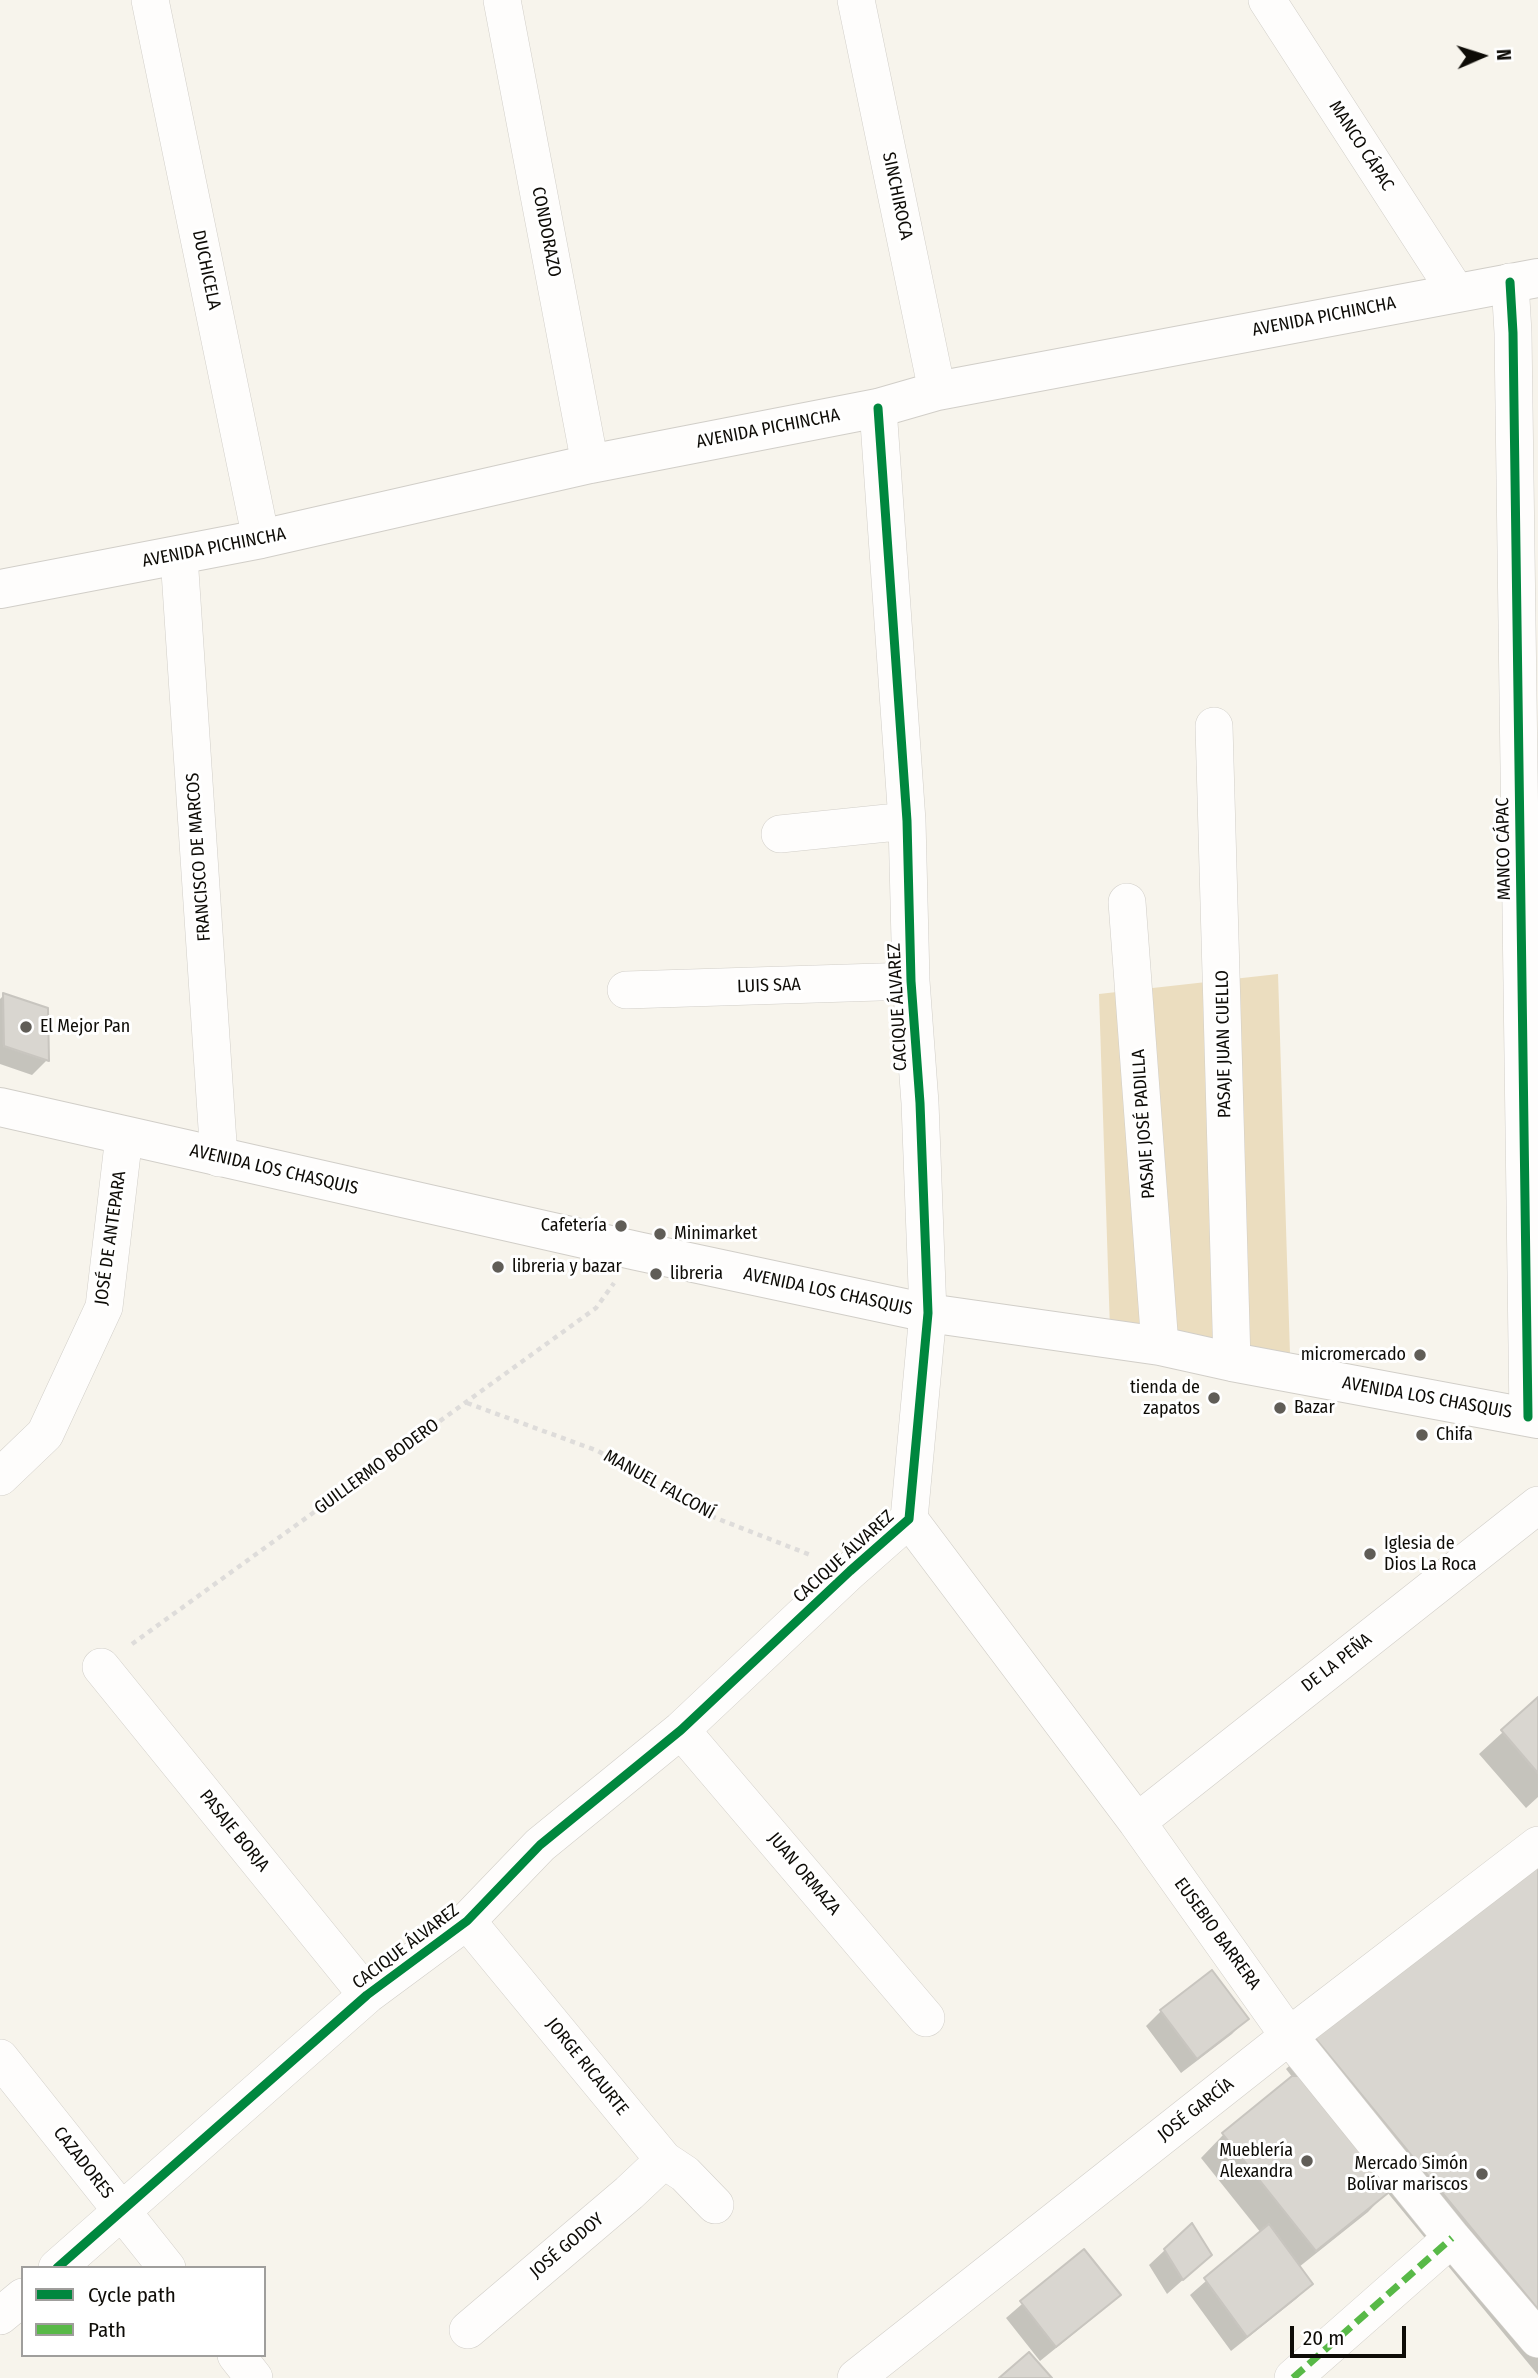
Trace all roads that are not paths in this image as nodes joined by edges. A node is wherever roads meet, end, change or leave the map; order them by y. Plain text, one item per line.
1 (150, 0) edge
2 (502, 0) edge
3 (856, 0) edge
4 (1267, 0) edge
5 (1524, 280) edge
6 (1456, 292) junction
7 (937, 391) junction
8 (878, 408) junction
9 (590, 464) junction
10 (261, 539) junction
11 (179, 556) junction
12 (0, 589) edge
13 (1214, 726) dead end
14 (907, 821) junction
15 (780, 834) dead end
16 (1127, 902) dead end
17 (911, 981) junction
18 (626, 990) dead end
19 (0, 1107) edge
20 (124, 1136) junction
21 (219, 1158) junction
22 (928, 1313) junction
23 (1160, 1346) junction
24 (1232, 1362) junction
25 (1533, 1418) edge
26 (0, 1477) edge
27 (1538, 1505) edge
28 (909, 1519) junction
29 (101, 1667) road end
30 (681, 1730) junction
31 (1137, 1822) junction
32 (1538, 1846) edge
33 (467, 1921) junction
34 (367, 1995) junction
35 (926, 2018) dead end
36 (1289, 2036) junction
37 (0, 2058) edge
38 (664, 2160) junction
39 (715, 2205) dead end
40 (122, 2212) junction
41 (1452, 2238) junction
42 (59, 2266) edge
43 (165, 2266) edge
44 (21, 2299) edge
45 (0, 2316) edge
46 (468, 2330) dead end
47 (1538, 2339) edge
48 (238, 2357) edge
49 (254, 2378) edge
50 (856, 2378) edge
51 (1293, 2378) edge

1 - 10 street, DUCHICELA
2 - 9 street, CONDORAZO
3 - 7 street, SINCHIROCA
4 - 6 street, MANCO CÁPAC
5 - 6 main road, AVENIDA PICHINCHA
5 - 25 street, MANCO CÁPAC
6 - 7 main road, AVENIDA PICHINCHA
7 - 8 main road, AVENIDA PICHINCHA
8 - 9 main road, AVENIDA PICHINCHA
8 - 14 street, CACIQUE ÁLVAREZ
9 - 10 main road, AVENIDA PICHINCHA
10 - 11 main road, AVENIDA PICHINCHA
11 - 12 main road, AVENIDA PICHINCHA
11 - 21 street, FRANCISCO DE MARCOS
13 - 24 street, PASAJE JUAN CUELLO
14 - 15 street
14 - 17 street, CACIQUE ÁLVAREZ
16 - 23 street, PASAJE JOSÉ PADILLA
17 - 18 street, LUIS SAA
17 - 22 street, CACIQUE ÁLVAREZ
19 - 20 main road, AVENIDA LOS CHASQUIS
20 - 21 main road, AVENIDA LOS CHASQUIS
20 - 26 street, JOSÉ DE ANTEPARA
21 - 22 main road, AVENIDA LOS CHASQUIS
22 - 23 main road, AVENIDA LOS CHASQUIS
22 - 28 street, CACIQUE ÁLVAREZ
23 - 24 main road, AVENIDA LOS CHASQUIS
24 - 25 main road, AVENIDA LOS CHASQUIS
27 - 31 street, DE LA PEÑA
28 - 30 street, CACIQUE ÁLVAREZ
28 - 31 street, EUSEBIO BARRERA
29 - 34 street, PASAJE BORJA
30 - 33 street, CACIQUE ÁLVAREZ
30 - 35 street, JUAN ORMAZA
31 - 36 street, EUSEBIO BARRERA
32 - 36 street, JOSÉ GARCÍA
33 - 34 street, CACIQUE ÁLVAREZ
33 - 38 street, JORGE RICAURTE
34 - 40 street, CACIQUE ÁLVAREZ
36 - 41 street, EUSEBIO BARRERA
36 - 50 street, JOSÉ GARCÍA
37 - 40 street, CAZADORES
38 - 39 street, JORGE RICAURTE
38 - 46 street, JOSÉ GODOY
40 - 42 street, CACIQUE ÁLVAREZ
40 - 43 street, CAZADORES
41 - 47 street, EUSEBIO BARRERA
41 - 51 street
44 - 45 street
48 - 49 street

